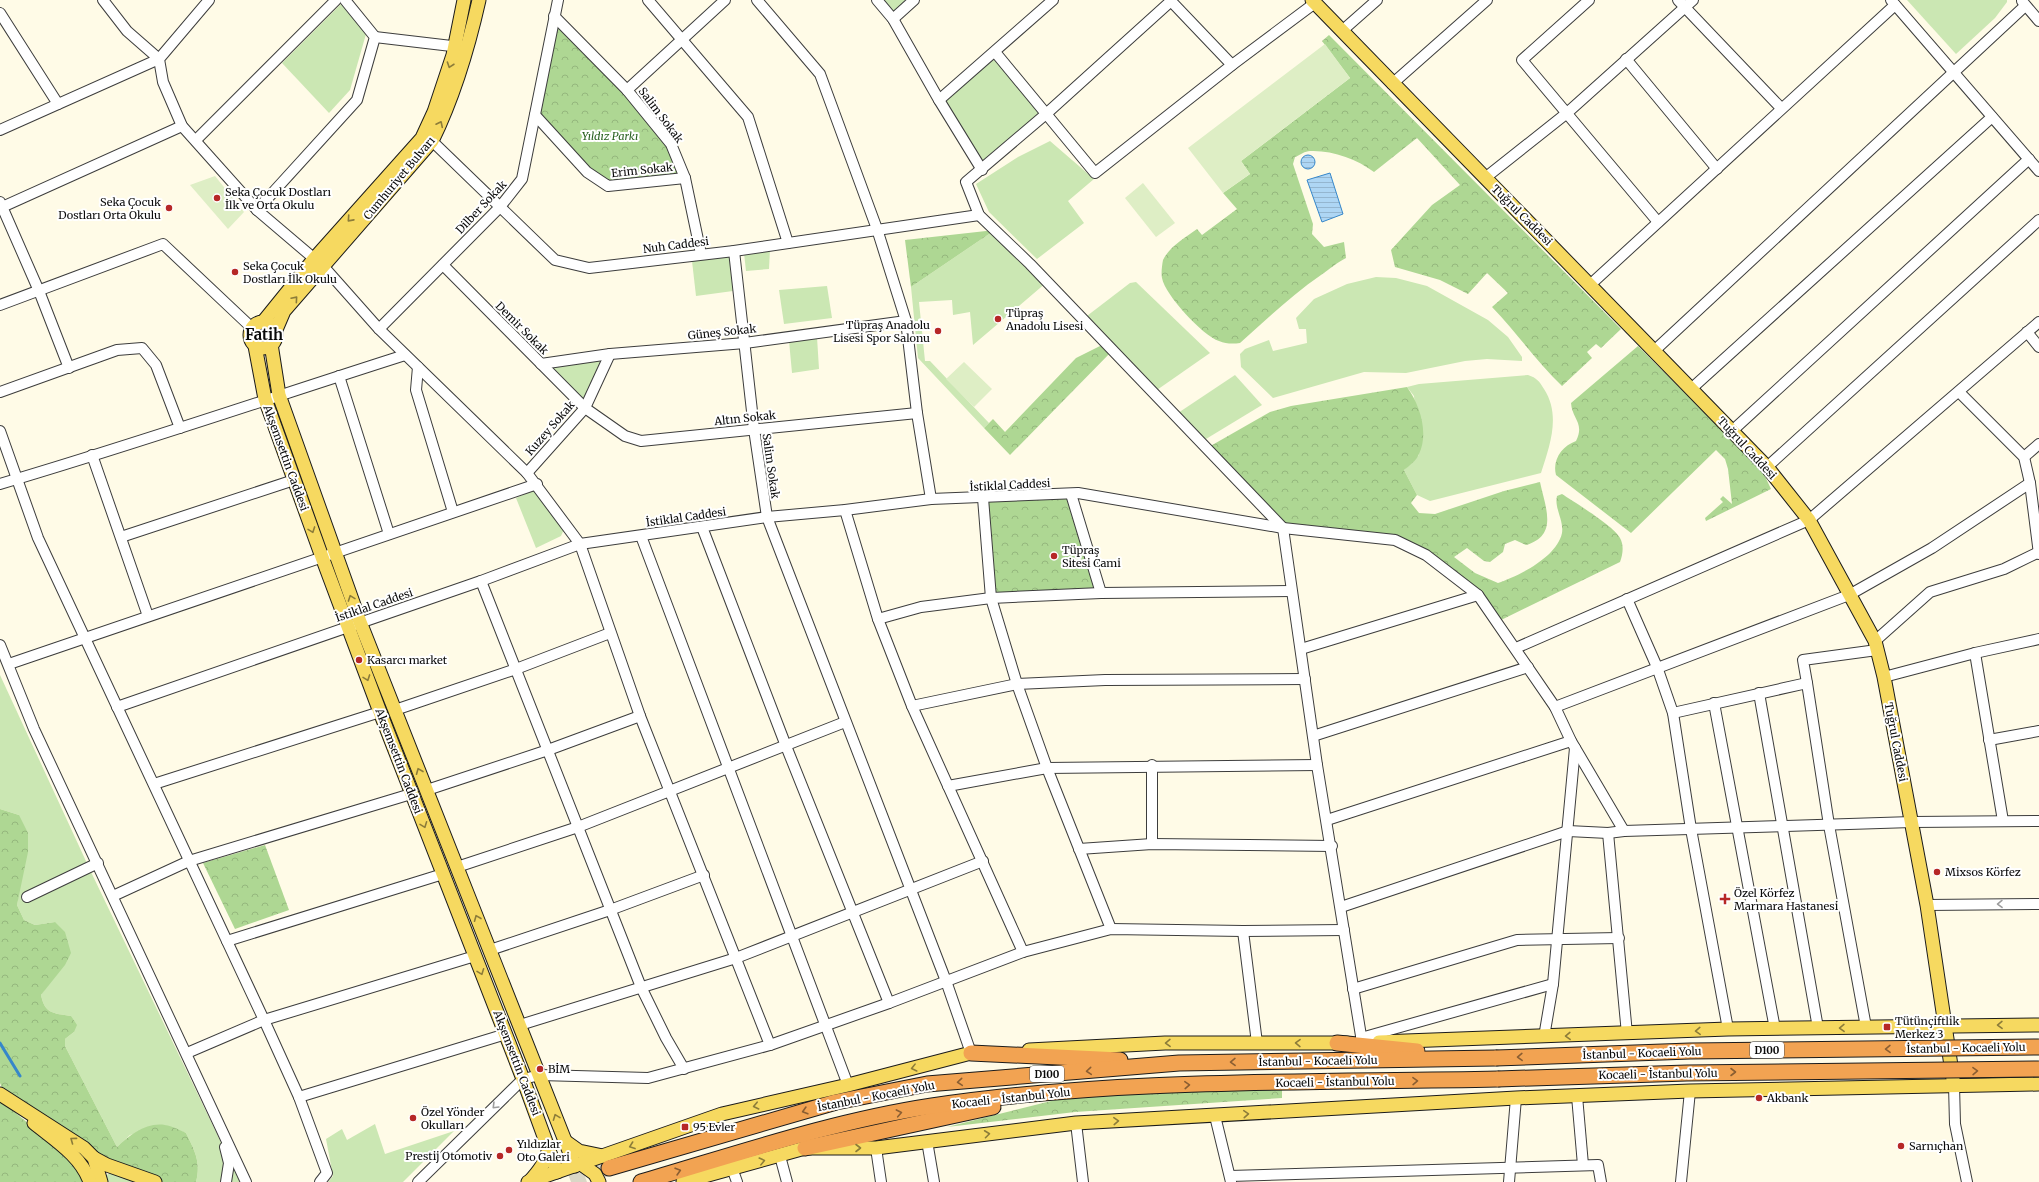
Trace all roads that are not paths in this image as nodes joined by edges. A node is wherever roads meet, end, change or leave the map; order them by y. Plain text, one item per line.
1 (103, 0) edge
2 (336, 0) edge
3 (345, 0) edge
4 (464, 0) edge
5 (479, 0) edge
6 (558, 0) edge
7 (648, 0) edge
8 (725, 0) edge
9 (877, 0) edge
10 (914, 0) edge
11 (1053, 0) edge
12 (1170, 0) edge
13 (1377, 0) edge
14 (1487, 0) edge
15 (1693, 0) edge
16 (761, 1) edge
17 (205, 2) edge
18 (1314, 2) edge
19 (1584, 2) edge
20 (1893, 3) edge
21 (2023, 3) edge
22 (1681, 4) edge
23 (0, 13) edge
24 (554, 16) junction
25 (893, 18) junction
26 (2039, 21) edge
27 (1343, 30) junction
28 (375, 37) junction
29 (682, 38) junction
30 (462, 48) junction
31 (995, 52) junction
32 (159, 59) junction
33 (1626, 59) junction
34 (1232, 65) junction
35 (1954, 73) junction
36 (1392, 84) junction
37 (627, 90) junction
38 (939, 100) junction
39 (58, 104) junction
40 (1781, 108) junction
41 (1567, 113) junction
42 (1046, 114) junction
43 (535, 115) junction
44 (1992, 117) junction
45 (182, 126) junction
46 (0, 130) edge
47 (196, 140) junction
48 (427, 140) junction
49 (2029, 159) junction
50 (1717, 168) junction
51 (982, 170) junction
52 (2039, 171) edge
53 (686, 178) junction
54 (1485, 178) junction
55 (1, 206) edge
56 (500, 207) junction
57 (257, 210) junction
58 (979, 215) junction
59 (2039, 220) edge
60 (1658, 222) junction
61 (876, 229) junction
62 (788, 243) junction
63 (734, 250) junction
64 (701, 254) junction
65 (319, 263) junction
66 (443, 265) junction
67 (1590, 284) junction
68 (39, 291) junction
69 (0, 306) edge
70 (906, 321) junction
71 (2039, 322) edge
72 (258, 325) junction
73 (379, 329) junction
74 (2027, 332) junction
75 (273, 338) junction
76 (745, 343) junction
77 (256, 346) junction
78 (2039, 346) edge
79 (1654, 351) junction
80 (405, 354) junction
81 (610, 354) junction
82 (541, 364) junction
83 (418, 367) junction
84 (69, 368) junction
85 (339, 376) junction
86 (1691, 389) junction
87 (0, 392) edge
88 (1959, 392) junction
89 (278, 396) junction
90 (265, 399) junction
91 (585, 408) junction
92 (917, 413) junction
93 (180, 428) junction
94 (754, 429) junction
95 (0, 431) edge
96 (1732, 431) junction
97 (2039, 444) edge
98 (92, 456) junction
99 (2024, 457) junction
100 (1767, 467) junction
101 (527, 473) junction
102 (16, 479) junction
103 (294, 480) junction
104 (2030, 483) junction
105 (0, 484) edge
106 (537, 484) junction
107 (1071, 494) junction
108 (983, 498) junction
109 (932, 500) junction
110 (845, 510) junction
111 (453, 512) junction
112 (767, 517) junction
113 (1808, 520) junction
114 (702, 527) junction
115 (1283, 528) junction
116 (389, 534) junction
117 (641, 536) junction
118 (121, 537) junction
119 (580, 544) junction
120 (335, 552) junction
121 (2039, 553) edge
122 (322, 557) junction
123 (481, 581) junction
124 (1291, 591) junction
125 (1101, 593) junction
126 (1478, 595) junction
127 (1849, 595) junction
128 (991, 598) junction
129 (1627, 599) junction
130 (148, 616) junction
131 (878, 619) junction
132 (360, 622) junction
133 (348, 627) junction
134 (610, 633) junction
135 (84, 639) junction
136 (2039, 639) edge
137 (0, 645) edge
138 (1876, 645) junction
139 (1516, 648) junction
140 (1300, 649) junction
141 (1975, 653) junction
142 (9, 664) junction
143 (1528, 667) junction
144 (1657, 667) junction
145 (516, 669) junction
146 (1884, 677) junction
147 (1305, 679) junction
148 (1807, 683) junction
149 (1017, 684) junction
150 (1759, 694) junction
151 (1714, 703) junction
152 (912, 706) junction
153 (117, 707) junction
154 (1554, 707) junction
155 (395, 710) junction
156 (380, 712) junction
157 (1673, 713) junction
158 (640, 716) junction
159 (845, 722) junction
160 (2039, 732) edge
161 (1314, 736) junction
162 (1990, 740) junction
163 (1573, 744) junction
164 (786, 746) junction
165 (548, 750) junction
166 (1152, 765) junction
167 (1317, 765) junction
168 (728, 768) junction
169 (1047, 768) junction
170 (154, 784) junction
171 (948, 786) junction
172 (427, 790) junction
173 (670, 791) junction
174 (411, 794) junction
175 (1327, 820) junction
176 (2003, 821) junction
177 (2039, 821) edge
178 (1912, 822) junction
179 (1829, 825) junction
180 (1783, 826) junction
181 (578, 827) junction
182 (1738, 828) junction
183 (1691, 829) junction
184 (1568, 831) junction
185 (1624, 831) junction
186 (1608, 833) junction
187 (1152, 844) junction
188 (1332, 846) junction
189 (1079, 849) junction
190 (983, 860) junction
191 (189, 861) junction
192 (98, 863) junction
193 (457, 867) junction
194 (443, 874) junction
195 (704, 875) junction
196 (909, 889) junction
197 (113, 896) junction
198 (27, 897) dead end
199 (2039, 904) edge
200 (1927, 905) junction
201 (1341, 907) junction
202 (610, 910) junction
203 (853, 913) junction
204 (1111, 929) junction
205 (1344, 930) junction
206 (1243, 931) junction
207 (792, 936) junction
208 (1558, 938) junction
209 (1619, 938) junction
210 (227, 942) junction
211 (490, 950) junction
212 (1023, 952) junction
213 (475, 956) junction
214 (736, 958) junction
215 (946, 981) junction
216 (1554, 984) junction
217 (641, 987) junction
218 (1354, 989) junction
219 (889, 1003) junction
220 (264, 1020) junction
221 (520, 1025) junction
222 (825, 1025) junction
223 (2039, 1025) edge
224 (1930, 1026) junction
225 (1946, 1026) junction
226 (1866, 1027) junction
227 (1818, 1028) junction
228 (1728, 1029) junction
229 (1775, 1029) junction
230 (506, 1034) junction
231 (1627, 1034) junction
232 (1544, 1037) junction
233 (1361, 1040) junction
234 (1257, 1042) junction
235 (1337, 1043) junction
236 (770, 1045) junction
237 (2039, 1046) edge
238 (187, 1053) junction
239 (971, 1053) junction
240 (1496, 1058) junction
241 (1179, 1063) junction
242 (684, 1069) junction
243 (2039, 1069) edge
244 (540, 1075) junction
245 (523, 1078) junction
246 (2039, 1084) edge
247 (848, 1085) junction
248 (1937, 1085) junction
249 (1954, 1085) junction
250 (1690, 1091) junction
251 (1065, 1092) junction
252 (0, 1095) edge
253 (1577, 1096) junction
254 (299, 1097) junction
255 (1516, 1098) junction
256 (1215, 1116) junction
257 (1076, 1123) junction
258 (219, 1124) junction
259 (565, 1141) junction
260 (927, 1141) junction
261 (549, 1148) junction
262 (805, 1148) junction
263 (876, 1148) junction
264 (780, 1156) junction
265 (94, 1158) junction
266 (607, 1162) junction
267 (578, 1165) junction
268 (1583, 1165) junction
269 (1510, 1166) junction
270 (732, 1168) junction
271 (122, 1170) junction
272 (553, 1176) edge
273 (1231, 1179) edge
274 (97, 1181) edge
275 (155, 1182) edge
276 (226, 1182) edge
277 (246, 1182) edge
278 (320, 1182) edge
279 (418, 1182) edge
280 (529, 1182) edge
281 (599, 1182) edge
282 (641, 1182) edge
283 (683, 1182) edge
284 (737, 1182) edge
285 (787, 1182) edge
286 (882, 1182) edge
287 (934, 1182) edge
288 (1083, 1182) edge
289 (1509, 1182) edge
290 (1601, 1182) edge
291 (1681, 1182) edge
292 (1967, 1182) edge

1 - 32 street
2 - 47 street
3 - 28 street
4 - 30 main road, Cumhuriyet Bulvarı
5 - 30 main road, Cumhuriyet Bulvarı
6 - 24 street, Dilber Sokak
7 - 29 street
8 - 29 street
9 - 25 street
10 - 25 street
11 - 31 street
12 - 34 street
12 - 42 street
13 - 27 street
14 - 36 street
15 - 22 street
16 - 61 street
17 - 32 street
18 - 27 main road, Tuğrul Caddesi
18 - 34 street
19 - 41 street
20 - 35 street
20 - 40 street
21 - 26 street
21 - 35 street
22 - 33 street
22 - 40 street
23 - 39 street
24 - 37 street, Salim Sokak
24 - 43 street, Dilber Sokak
25 - 38 street
27 - 36 main road, Tuğrul Caddesi
28 - 30 street
28 - 57 street
29 - 37 street
29 - 62 street
30 - 48 main road, Cumhuriyet Bulvarı
31 - 38 street
31 - 42 street
32 - 39 street
32 - 45 street
33 - 41 street
33 - 50 street
34 - 42 street
35 - 44 street
35 - 79 street
36 - 54 main road, Tuğrul Caddesi
37 - 53 street, Salim Sokak
38 - 51 street
39 - 46 street
40 - 50 street
41 - 54 street
41 - 60 street
42 - 51 street
43 - 53 street, Erim Sokak
43 - 56 street, Dilber Sokak
44 - 49 street
44 - 86 street
45 - 47 street
45 - 55 street
47 - 57 street
48 - 56 street, Nuh Caddesi
48 - 65 main road, Cumhuriyet Bulvarı
49 - 52 street
49 - 96 street
50 - 60 street
51 - 58 street
53 - 64 street, Salim Sokak
54 - 67 main road, Tuğrul Caddesi
55 - 68 street
56 - 64 street, Nuh Caddesi
56 - 66 street, Dilber Sokak
57 - 65 street
58 - 61 street, Nuh Caddesi
58 - 115 street
59 - 100 street
60 - 67 street
61 - 62 street, Nuh Caddesi
61 - 70 street
62 - 63 street, Nuh Caddesi
63 - 64 street, Nuh Caddesi
63 - 76 street, Salim Sokak
65 - 72 main road, Cumhuriyet Bulvarı
65 - 73 street
75 -> 65 main road, Cumhuriyet Bulvarı
66 - 73 street, Dilber Sokak
66 - 82 street, Demir Sokak
67 - 79 main road, Tuğrul Caddesi
68 - 69 street
68 - 72 street
68 - 84 street
70 - 76 street, Güneş Sokak
70 - 92 street
71 - 74 street
72 - 75 main road
72 - 77 main road
73 - 80 street
74 - 78 street
74 - 88 street
75 - 77 main road
75 - 89 main road, Akşemsettin Caddesi
76 - 81 street, Güneş Sokak
76 - 94 street, Salim Sokak
77 - 90 main road, Akşemsettin Caddesi
79 - 86 main road, Tuğrul Caddesi
80 - 83 street
80 - 85 street
81 - 82 street, Güneş Sokak
81 - 91 street, Kuzey Sokak
82 - 91 street, Demir Sokak
83 - 101 street
83 - 111 street
84 - 87 street
84 - 93 street
85 - 89 street
85 - 116 street
86 - 96 main road, Tuğrul Caddesi
88 - 99 street
88 - 113 street
89 - 90 street
89 - 120 main road, Akşemsettin Caddesi
90 - 93 street
90 - 103 main road, Akşemsettin Caddesi
91 - 94 street, Altın Sokak
91 - 101 street, Kuzey Sokak
92 - 94 street, Altın Sokak
92 - 109 street
93 - 98 street
94 - 112 street, Salim Sokak
95 - 102 street
96 - 100 main road, Tuğrul Caddesi
97 - 99 street
98 - 102 street
98 - 118 street
99 - 104 street
100 - 113 main road, Tuğrul Caddesi
101 - 106 street
102 - 105 street
102 - 135 street
103 - 118 street
103 -> 122 main road, Akşemsettin Caddesi
104 - 121 street
104 - 127 street
106 - 111 street
106 - 119 street
107 - 108 street, İstiklal Caddesi
107 - 115 street, İstiklal Caddesi
107 - 125 street
108 - 109 street, İstiklal Caddesi
108 - 128 street
109 - 110 street, İstiklal Caddesi
110 - 112 street, İstiklal Caddesi
110 - 131 street
111 - 116 street
112 - 114 street, İstiklal Caddesi
112 - 159 street, Salim Sokak
113 - 127 main road, Tuğrul Caddesi
113 - 129 street
114 - 117 street, İstiklal Caddesi
114 - 164 street
115 - 124 street
115 - 126 street, İstiklal Caddesi
116 - 120 street
117 - 119 street, İstiklal Caddesi
117 - 168 street
118 - 130 street
119 - 123 street, İstiklal Caddesi
119 - 134 street
120 - 122 street
132 -> 120 main road, Akşemsettin Caddesi
121 - 138 street
122 - 130 street
122 - 133 main road, Akşemsettin Caddesi
123 - 132 street, İstiklal Caddesi
123 - 145 street
124 - 125 street
124 - 140 street
125 - 128 street
126 - 139 street, İstiklal Caddesi
126 - 140 street
127 - 138 main road, Tuğrul Caddesi
127 - 144 street
128 - 131 street
128 - 149 street
129 - 139 street
129 - 144 street
130 - 135 street
131 - 152 street
132 - 133 street, İstiklal Caddesi
132 - 155 main road, Akşemsettin Caddesi
133 - 153 street, İstiklal Caddesi
133 -> 156 main road, Akşemsettin Caddesi
134 - 145 street
134 - 158 street
135 - 142 street
135 - 153 street
136 - 141 street
137 - 142 street
138 - 146 main road, Tuğrul Caddesi
138 - 148 street
139 - 143 street, İstiklal Caddesi
140 - 147 street
141 - 146 street
141 - 162 street
142 - 192 street
143 - 154 street, İstiklal Caddesi
143 - 161 street
144 - 154 street
144 - 157 street
145 - 155 street
145 - 165 street
146 - 178 main road, Tuğrul Caddesi
147 - 149 street
147 - 161 street
148 - 150 street
148 - 179 street
149 - 152 street
149 - 169 street
150 - 151 street
150 - 180 street
151 - 157 street
151 - 182 street
152 - 171 street
153 - 170 street
154 - 163 street, İstiklal Caddesi
172 -> 155 main road, Akşemsettin Caddesi
156 - 170 street
156 - 174 main road, Akşemsettin Caddesi
157 - 183 street
158 - 165 street
158 - 173 street
159 - 164 street
159 - 196 street, Salim Sokak
160 - 162 street
161 - 167 street
162 - 176 street
163 - 175 street
163 - 184 street
163 - 185 street, İstiklal Caddesi
164 - 168 street
164 - 203 street
165 - 172 street
165 - 181 street
166 - 167 street
166 - 169 street
166 - 187 street
167 - 175 street
168 - 173 street
168 - 207 street
169 - 171 street
169 - 189 street
170 - 191 street
171 - 190 street
172 - 193 main road, Akşemsettin Caddesi
173 - 181 street
173 - 195 street
174 - 191 street
174 -> 194 main road, Akşemsettin Caddesi
175 - 188 street
176 - 177 street
176 - 178 street
178 - 179 street
178 - 200 main road, Tuğrul Caddesi
179 - 180 street
179 - 226 street
180 - 182 street
180 - 227 street
181 - 193 street
181 - 202 street
182 - 183 street
182 - 229 street
183 - 185 street
183 - 228 street
184 - 186 street
184 - 201 street
184 - 208 street
185 - 186 street
186 - 209 street
187 - 188 street
187 - 189 street
188 - 201 street
189 - 204 street
190 - 196 street
190 - 212 street
191 - 197 street
191 - 210 street
192 - 197 street
192 - 198 street
211 -> 193 main road, Akşemsettin Caddesi
194 - 210 street
194 - 213 main road, Akşemsettin Caddesi
195 - 202 street
195 - 214 street
196 - 203 street
196 - 215 street, Salim Sokak
197 - 238 street
199 -> 200 street
200 - 225 main road, Tuğrul Caddesi
201 - 205 street
202 - 211 street
202 - 217 street
203 - 207 street
203 - 219 street
204 - 206 street
204 - 212 street
205 - 206 street
205 - 218 street
206 - 234 street
207 - 214 street
207 - 222 street
208 - 209 street
208 - 216 street
208 - 218 street
209 - 231 street
210 - 220 street
211 - 221 main road, Akşemsettin Caddesi
212 - 215 street
213 - 220 street
213 -> 230 main road, Akşemsettin Caddesi
214 - 217 street
214 - 236 street
215 - 219 street
215 - 239 street, Salim Sokak
216 - 232 street
216 - 233 street
217 - 221 street
217 - 242 street
218 - 233 street
219 - 222 street
220 - 238 street
220 - 254 street
221 - 244 main road, Akşemsettin Caddesi
222 - 236 street
222 - 247 street
223 -> 225 main road
224 - 225 main road
224 - 226 main road
224 - 248 main road
225 - 249 main road, Tuğrul Caddesi
226 -> 227 main road
227 - 229 main road
228 - 229 main road
228 -> 231 main road
230 - 245 main road, Akşemsettin Caddesi
230 - 254 street
231 -> 232 main road
232 - 233 main road
233 - 235 main road
235 -> 234 main road
234 -> 239 main road
235 - 240 highway
236 - 242 street
237 -> 240 highway, İstanbul - Kocaeli Yolu / D100, bridge
238 - 258 street
239 - 241 highway
239 -> 247 main road
240 -> 241 highway, İstanbul - Kocaeli Yolu / D100
241 -> 266 highway, İstanbul - Kocaeli Yolu / D100
242 - 244 street
251 -> 243 highway, Kocaeli - İstanbul Yolu / D100, bridge
244 - 245 street
259 -> 244 main road, Akşemsettin Caddesi
245 - 261 main road, Akşemsettin Caddesi
245 -> 279 street
246 - 249 main road
247 -> 266 main road
248 - 249 main road
248 - 250 main road
249 - 292 street
250 - 253 main road
250 - 291 street
251 - 262 highway
282 -> 251 highway, Kocaeli - İstanbul Yolu / D100
265 -> 252 main road
252 - 274 main road
253 - 255 main road
253 - 268 street
254 - 278 street
256 -> 255 main road
255 - 269 street
257 -> 256 main road
256 - 273 street
260 -> 257 main road
257 - 288 street
258 - 276 street
258 - 277 street
259 - 266 main road
259 - 267 main road, Akşemsettin Caddesi
260 - 263 main road
260 - 287 street
261 - 272 main road, Akşemsettin Caddesi
261 - 280 main road
262 -> 263 main road
262 - 264 main road
263 - 286 street
270 -> 264 main road
264 - 285 street
265 - 271 main road
265 - 274 main road
266 - 267 main road
267 - 272 main road
267 - 281 main road
268 - 269 street
268 - 290 street
269 - 273 street
269 - 289 street
270 - 283 main road
270 - 284 street
271 - 274 main road
271 - 275 main road
272 - 280 main road

